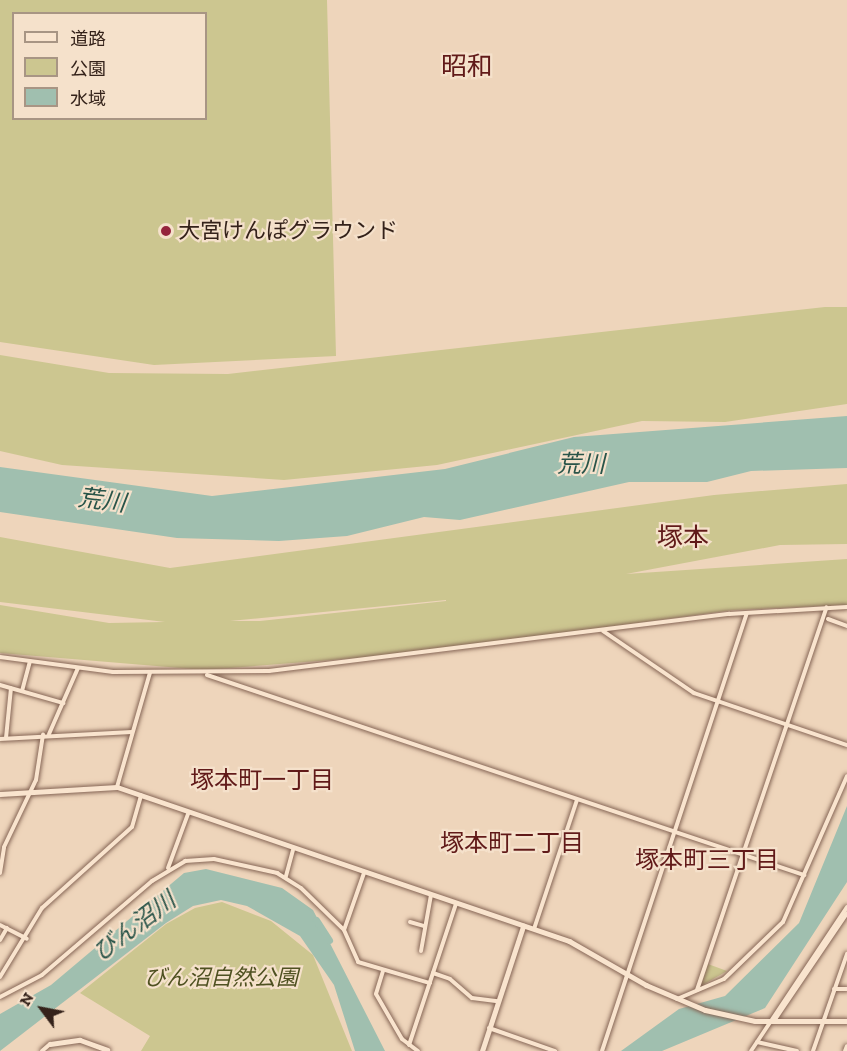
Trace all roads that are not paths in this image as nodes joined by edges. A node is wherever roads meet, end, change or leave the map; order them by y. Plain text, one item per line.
1 (827, 607) junction
2 (847, 607) edge
3 (747, 613) junction
4 (828, 619) junction
5 (847, 626) edge
6 (603, 630) junction
7 (0, 657) edge
8 (30, 662) junction
9 (78, 668) junction
10 (150, 673) junction
11 (204, 674) junction
12 (0, 685) edge
13 (11, 688) junction
14 (22, 691) junction
15 (717, 702) junction
16 (63, 703) junction
17 (785, 725) junction
18 (132, 732) junction
19 (49, 734) junction
20 (43, 735) junction
21 (6, 738) junction
22 (0, 739) edge
23 (847, 746) edge
24 (847, 776) edge
25 (117, 787) junction
26 (30, 792) junction
27 (0, 794) edge
28 (141, 795) junction
29 (577, 800) junction
30 (188, 814) junction
31 (675, 832) junction
32 (293, 850) junction
33 (743, 854) junction
34 (1, 857) edge
35 (168, 868) junction
36 (0, 870) edge
37 (364, 873) junction
38 (804, 875) junction
39 (289, 879) junction
40 (431, 895) junction
41 (456, 904) junction
42 (847, 907) edge
43 (847, 913) edge
44 (410, 922) dead end
45 (0, 925) edge
46 (424, 926) junction
47 (523, 926) junction
48 (7, 928) junction
49 (344, 930) junction
50 (534, 930) junction
51 (27, 939) junction
52 (0, 940) edge
53 (421, 951) dead end
54 (847, 954) edge
55 (2, 971) edge
56 (383, 971) junction
57 (433, 973) junction
58 (627, 974) junction
59 (0, 977) edge
60 (430, 983) junction
61 (834, 989) junction
62 (847, 989) edge
63 (697, 990) junction
64 (0, 997) edge
65 (498, 1001) junction
66 (679, 1001) junction
67 (824, 1020) junction
68 (772, 1021) junction
69 (847, 1021) edge
70 (489, 1028) junction
71 (757, 1042) junction
72 (50, 1044) joint
73 (409, 1045) junction
74 (847, 1046) edge
75 (42, 1051) edge
76 (108, 1051) edge
77 (418, 1051) edge
78 (482, 1051) edge
79 (555, 1051) edge
80 (602, 1051) edge
81 (751, 1051) edge
82 (797, 1051) edge
83 (813, 1051) edge
84 (845, 1051) edge

1 - 2 street
1 - 3 street
1 - 4 street
3 - 6 street
3 - 15 street
4 - 5 street
4 - 17 street
6 - 11 street
6 - 15 street
7 - 8 street
8 - 9 street
8 - 14 street
9 - 10 street
9 - 16 street
10 - 11 street
10 - 18 street
11 - 29 street
12 - 13 street
13 - 14 street
13 - 21 street
14 - 16 street
15 - 17 street
15 - 31 street
16 - 19 street
17 - 23 street
17 - 33 street
18 - 19 street
18 - 25 street
19 - 20 street
20 - 21 street
20 - 26 street
21 - 22 street
24 - 38 street
25 - 26 street
25 - 28 street
26 - 27 street
26 - 34 street
28 - 30 street
28 - 51 street
29 - 31 street
29 - 50 street
30 - 32 street
30 - 35 street
31 - 33 street
31 - 58 street
32 - 37 street
32 - 39 street
33 - 38 street
33 - 63 street
34 - 36 street
35 - 39 street
35 - 64 street
37 - 40 street
37 - 49 street
38 - 63 street
39 - 49 street
40 - 41 street
40 - 46 street
41 - 47 street
41 - 57 street
42 - 68 street
43 - 68 street
44 - 46 street
45 - 48 street
46 - 53 street
47 - 50 street
47 - 65 street
48 - 51 street
48 - 52 street
49 - 56 street
50 - 58 street
51 - 55 street
54 - 61 street
55 - 59 street
56 - 60 street
56 - 73 street
57 - 60 street
57 - 65 street
58 - 66 street
58 - 80 street
60 - 73 street
61 - 62 street
61 - 67 street
63 - 66 street
65 - 70 street
66 - 68 street
67 - 68 street
67 - 69 street
67 - 83 street
68 - 71 street
70 - 78 street
70 - 79 street
71 - 81 street
71 - 82 street
72 - 75 street
72 - 76 street
73 - 77 street
74 - 84 street

